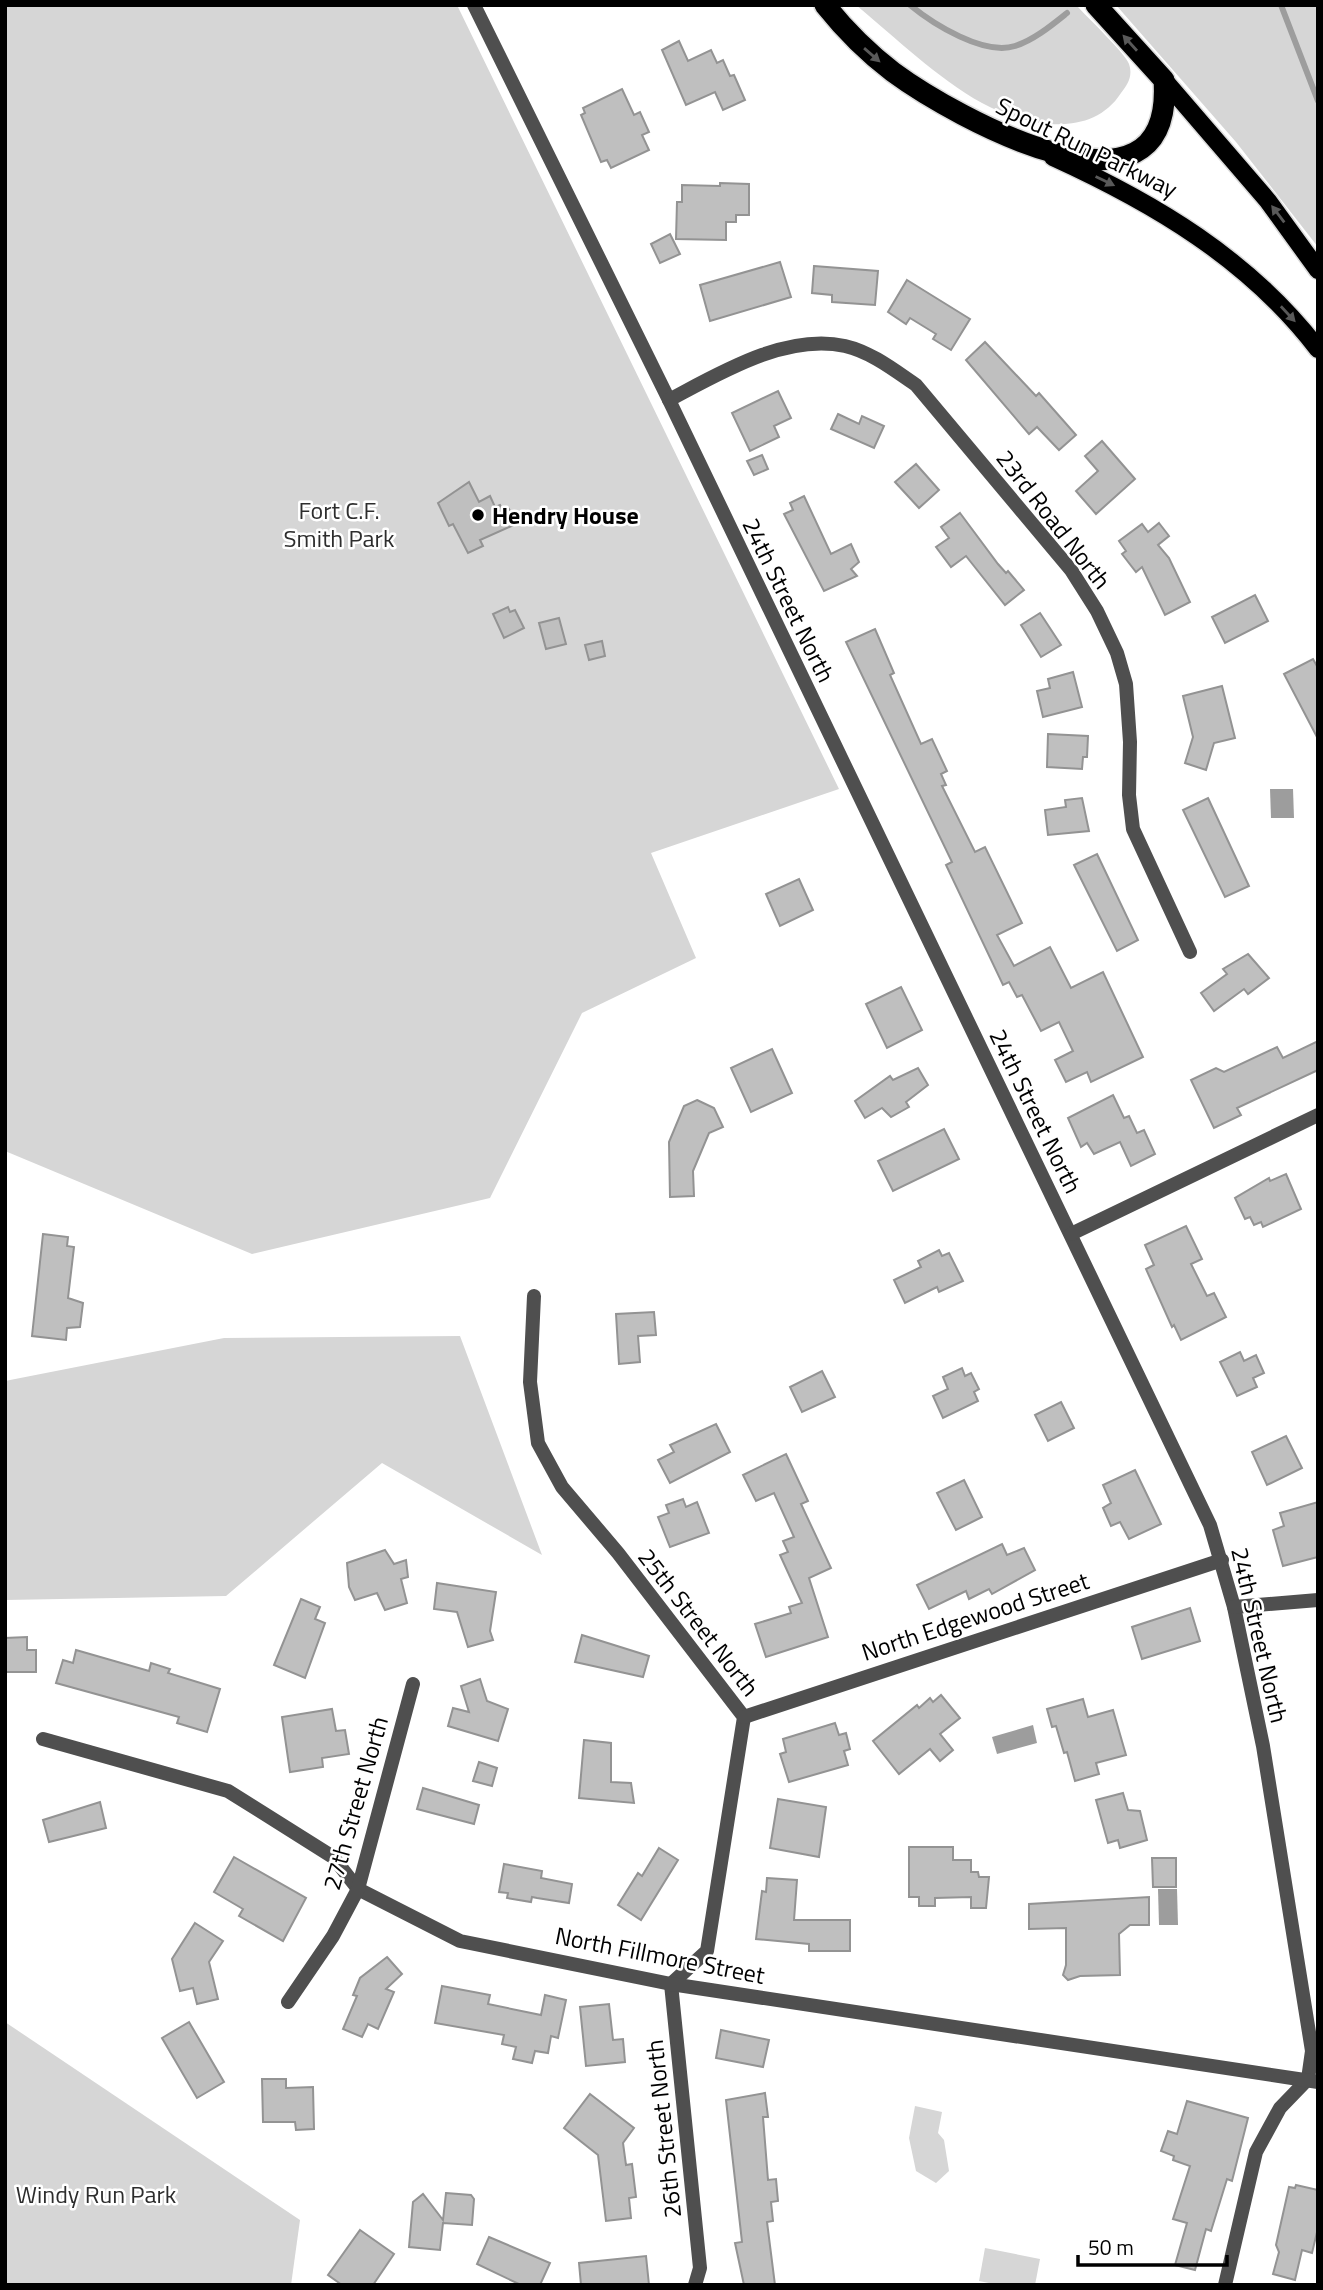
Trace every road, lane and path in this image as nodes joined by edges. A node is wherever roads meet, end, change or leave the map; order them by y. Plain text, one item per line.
1 (474, 5) edge
2 (825, 5) edge
3 (1096, 5) edge
4 (1164, 80) junction
5 (1021, 143) junction
6 (1318, 270) edge
7 (1318, 349) edge
8 (669, 400) junction
9 (1190, 953) dead end
10 (1318, 1115) edge
11 (1071, 1234) junction
12 (534, 1296) dead end
13 (1222, 1560) junction
14 (1318, 1600) edge
15 (1234, 1607) junction
16 (413, 1684) dead end
17 (744, 1717) junction
18 (43, 1740) dead end
19 (358, 1889) junction
20 (671, 1984) junction
21 (288, 2002) dead end
22 (1313, 2080) edge
23 (700, 2268) junction
24 (695, 2285) edge
25 (701, 2285) edge
26 (1225, 2285) edge

1 - 8 street, 24th Street North
2 -> 5 highway, Spout Run Parkway
4 -> 3 highway
4 - 5 highway
6 -> 4 main road
5 -> 7 main road, Spout Run Parkway
8 - 9 street, 23rd Road North
8 - 11 street, 24th Street North
10 - 11 street
11 - 13 street, 24th Street North
12 - 17 street, 25th Street North
13 - 15 street, 24th Street North
13 - 17 street, North Edgewood Street
14 - 15 street
15 - 22 street, 24th Street North
16 - 19 street, 27th Street North
17 - 20 street, 25th Street North
18 - 19 street, North Fillmore Street
19 - 20 street, North Fillmore Street
19 - 21 street, 27th Street North
20 - 22 street, North Fillmore Street
20 - 23 street, 26th Street North
22 - 26 street
23 - 24 street, 26th Street North
23 - 25 street, 26th Street North

